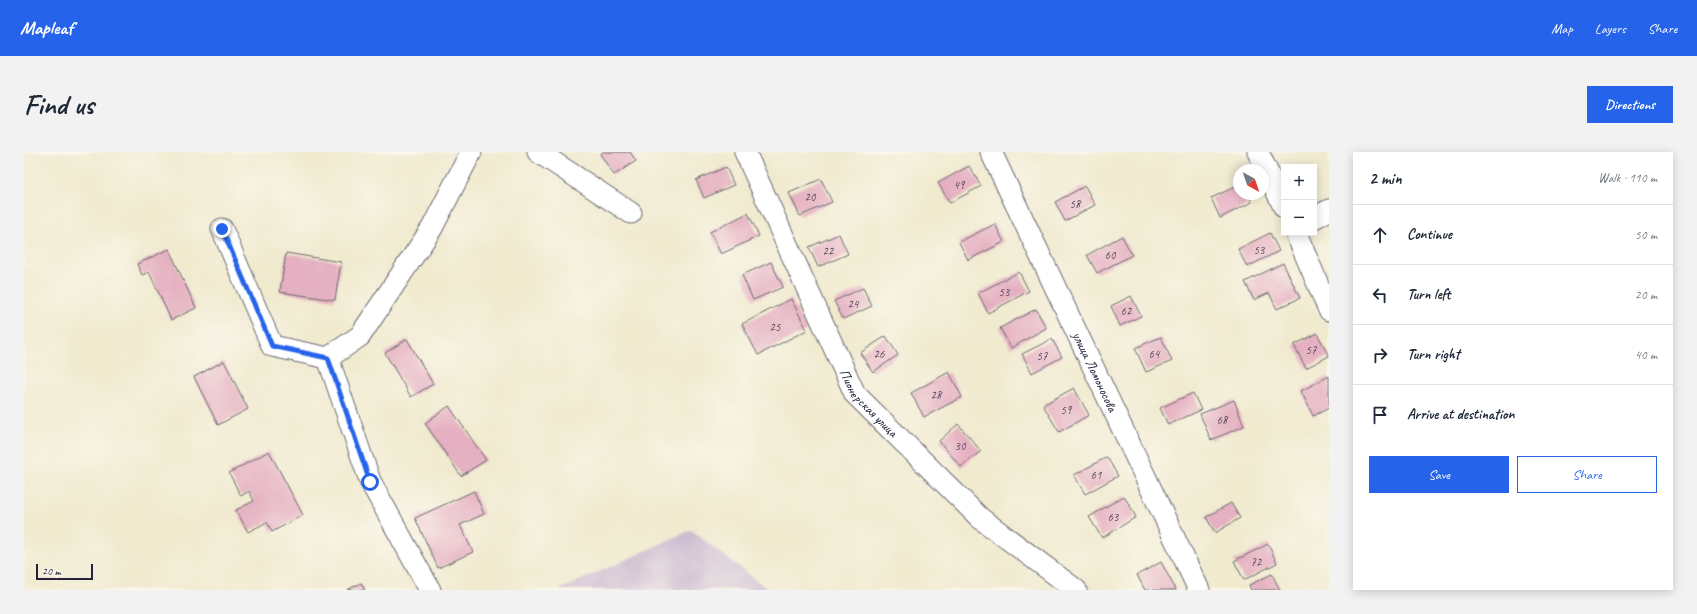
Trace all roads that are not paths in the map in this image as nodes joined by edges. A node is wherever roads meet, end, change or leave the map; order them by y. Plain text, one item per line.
1 (471, 152) edge
2 (538, 152) edge
3 (745, 152) edge
4 (991, 152) edge
5 (1258, 152) edge
6 (1281, 201) edge
7 (1329, 210) edge
8 (631, 213) dead end
9 (1317, 216) edge
10 (222, 229) dead end
11 (1297, 236) edge
12 (1329, 310) edge
13 (328, 358) junction
14 (430, 590) edge
15 (1076, 590) edge
16 (1199, 590) edge

1 - 13 street
2 - 8 street
3 - 15 street, Пионерская улица
4 - 16 street, улица Ломоносова
5 - 6 street
7 - 9 street
10 - 13 street
11 - 12 street
13 - 14 street

